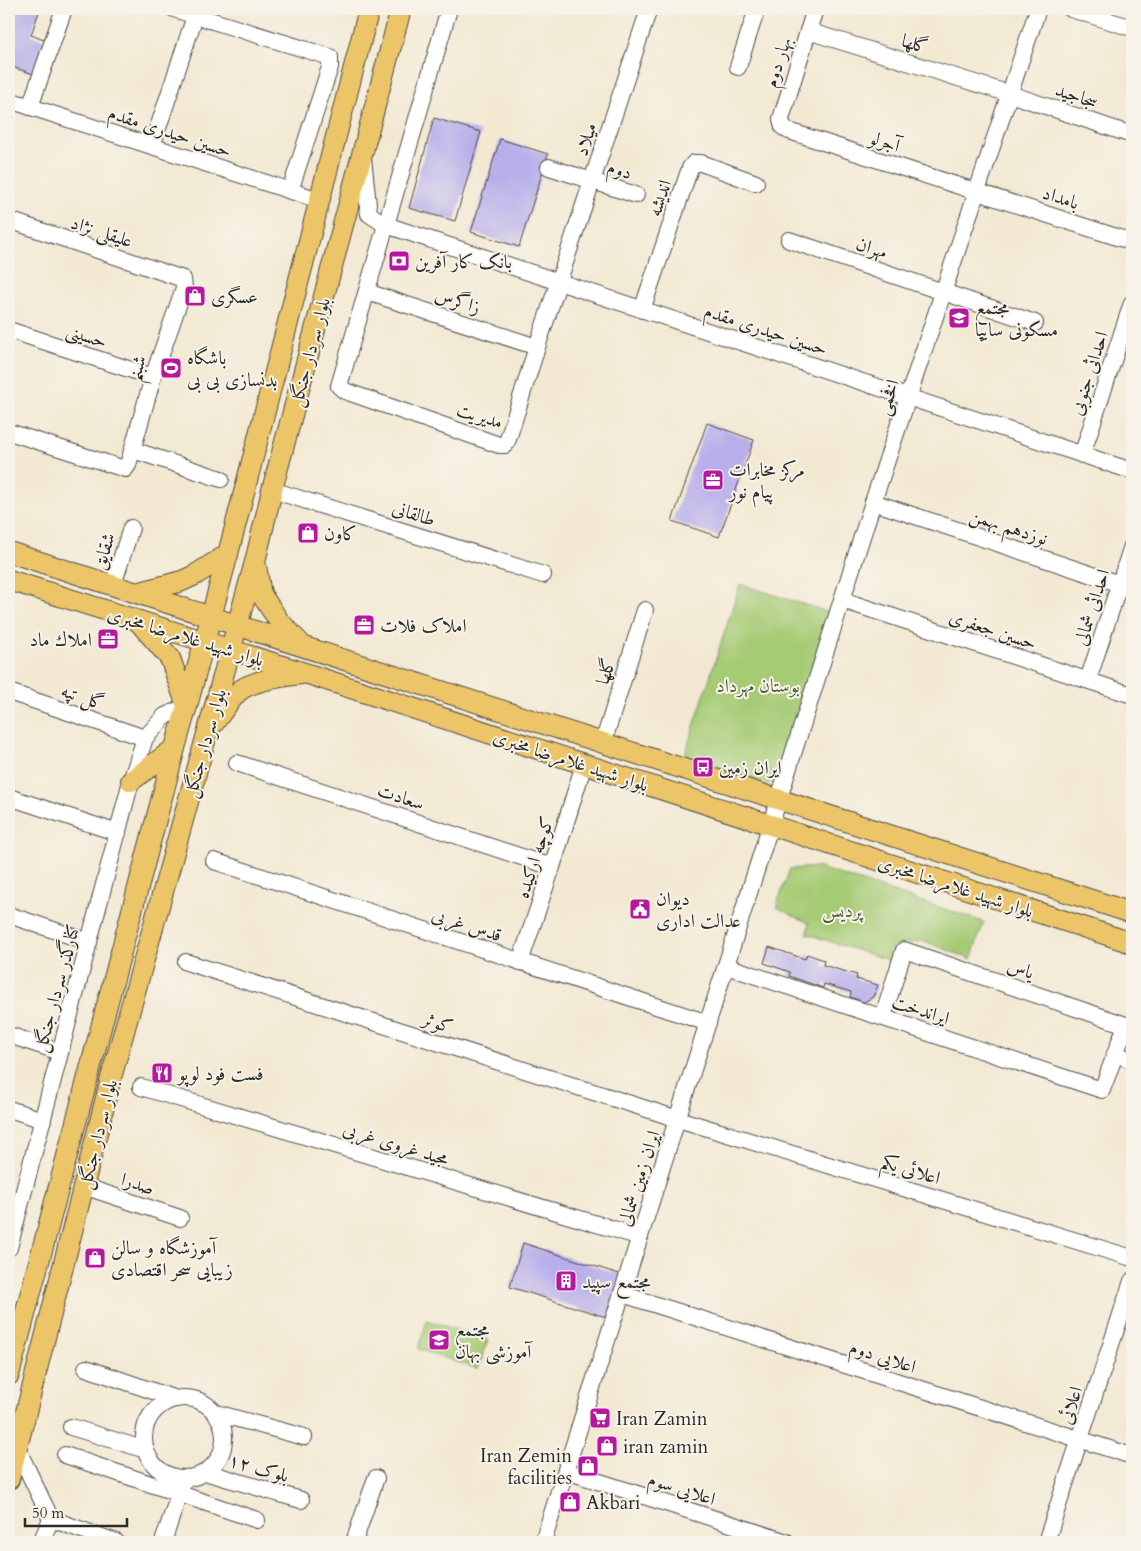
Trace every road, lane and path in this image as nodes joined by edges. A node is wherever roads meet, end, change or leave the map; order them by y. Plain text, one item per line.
1 (64, 9) edge
2 (174, 9) edge
3 (369, 9) edge
4 (401, 9) edge
5 (449, 9) edge
6 (648, 9) edge
7 (757, 9) edge
8 (815, 9) edge
9 (1038, 9) edge
10 (1071, 9) edge
11 (195, 16) junction
12 (1132, 28) edge
13 (808, 31) junction
14 (738, 67) dead end
15 (1010, 94) junction
16 (9, 100) edge
17 (30, 107) junction
18 (782, 127) joint
19 (1132, 135) edge
20 (152, 146) junction
21 (363, 151) junction
22 (549, 167) dead end
23 (592, 181) junction
24 (756, 183) dead end
25 (290, 191) junction
26 (977, 191) junction
27 (636, 195) dead end
28 (318, 200) junction
29 (9, 220) edge
30 (386, 225) junction
31 (789, 240) dead end
32 (1132, 242) edge
33 (183, 279) joint
34 (559, 282) junction
35 (367, 292) junction
36 (943, 292) junction
37 (1132, 303) edge
38 (642, 310) junction
39 (1036, 323) dead end
40 (10, 334) edge
41 (537, 346) junction
42 (1125, 348) edge
43 (153, 377) junction
44 (908, 398) junction
45 (9, 432) edge
46 (133, 450) junction
47 (1082, 455) junction
48 (1132, 471) edge
49 (221, 479) dead end
50 (272, 490) junction
51 (874, 502) junction
52 (131, 528) dead end
53 (1132, 546) edge
54 (9, 552) edge
55 (228, 554) junction
56 (255, 562) junction
57 (543, 575) dead end
58 (9, 580) edge
59 (113, 585) junction
60 (1126, 586) edge
61 (137, 593) junction
62 (842, 600) junction
63 (645, 610) dead end
64 (210, 616) junction
65 (139, 622) junction
66 (238, 625) junction
67 (204, 641) junction
68 (303, 646) junction
69 (230, 650) junction
70 (308, 674) junction
71 (1088, 680) junction
72 (9, 692) edge
73 (1132, 695) edge
74 (187, 706) junction
75 (208, 730) junction
76 (145, 738) junction
77 (604, 743) junction
78 (175, 748) junction
79 (237, 763) dead end
80 (584, 764) junction
81 (131, 781) junction
82 (9, 798) edge
83 (779, 799) junction
84 (770, 826) junction
85 (118, 833) junction
86 (214, 860) dead end
87 (552, 867) junction
88 (1132, 913) edge
89 (9, 915) edge
90 (89, 942) junction
91 (1132, 943) edge
92 (186, 962) dead end
93 (520, 962) junction
94 (726, 966) junction
95 (883, 1017) junction
96 (708, 1023) junction
97 (9, 1035) edge
98 (60, 1052) junction
99 (1115, 1054) junction
100 (1132, 1060) edge
101 (141, 1087) dead end
102 (1102, 1090) joint
103 (9, 1109) edge
104 (678, 1119) junction
105 (43, 1120) junction
106 (83, 1186) junction
107 (180, 1218) dead end
108 (12, 1219) edge
109 (640, 1237) junction
110 (9, 1248) edge
111 (1132, 1258) edge
112 (1132, 1281) edge
113 (622, 1294) junction
114 (86, 1368) dead end
115 (9, 1375) edge
116 (176, 1399) junction
117 (216, 1413) junction
118 (71, 1427) dead end
119 (304, 1437) dead end
120 (1080, 1439) junction
121 (17, 1448) junction
122 (146, 1450) junction
123 (65, 1456) dead end
124 (1132, 1456) edge
125 (205, 1472) junction
126 (566, 1472) junction
127 (9, 1478) edge
128 (376, 1478) dead end
129 (182, 1486) junction
130 (301, 1500) dead end
131 (51, 1519) junction
132 (257, 1520) dead end
133 (41, 1542) edge
134 (116, 1542) edge
135 (163, 1542) edge
136 (354, 1542) edge
137 (543, 1542) edge
138 (787, 1542) edge
139 (1046, 1542) edge

1 - 17 street
2 - 11 street
3 - 28 main road, بلوار سردار جنگل
4 - 21 main road, بلوار سردار جنگل
5 - 30 street
6 - 23 street, میلاد
7 - 14 street
8 - 13 street, بهار دوم
9 - 15 street, افخمی
10 - 12 street
11 - 20 street
11 - 25 street
13 - 15 street, گلها
13 - 18 street, بهار دوم
15 - 19 street, سجاجید
15 - 26 street, افخمی
16 - 17 street, حسین حیدری مقدم
17 - 20 street, حسین حیدری مقدم
18 - 26 street, آجرلو
20 - 25 street, حسین حیدری مقدم
21 - 30 street
21 - 50 main road, بلوار سردار جنگل
22 - 23 street, دوم
23 - 27 street, دوم
23 - 34 street, میلاد
24 - 38 street, اندیشه
25 - 28 street, حسین حیدری مقدم
26 - 32 street, بامداد
26 - 36 street, افخمی
28 - 55 main road, بلوار سردار جنگل
29 - 33 street, علیقلی نژاد
30 - 34 street, حسین حیدری مقدم
30 - 35 street
31 - 36 street, مهران
33 - 43 street, شبنم
34 - 38 street, حسین حیدری مقدم
34 - 41 street, مدیریت
35 - 41 street, زاگرس
35 - 41 street, مدیریت
36 - 39 street, مهران
36 - 44 street, افخمی
37 - 42 street, احداثی جنوبی
38 - 44 street, حسین حیدری مقدم
40 - 43 street, حسینی
42 - 47 street, احداثی جنوبی
43 - 46 street, شبنم
44 - 47 street, حسین حیدری مقدم
44 - 51 street, افخمی
45 - 46 street, شبنم
46 - 49 street
47 - 48 street, حسین حیدری مقدم
50 - 56 main road, بلوار سردار جنگل
50 - 57 street, طالقانی
51 - 60 street, نوزدهم بهمن
51 - 62 street, افخمی
52 - 59 street, شقایق
53 - 60 street, احداثی شمالی
54 - 59 main road, بلوار شهید غلامرضا مخبری
55 - 61 main road
55 - 64 main road, بلوار سردار جنگل
56 - 66 main road, بلوار سردار جنگل
56 - 68 main road
58 - 65 main road, بلوار شهید غلامرضا مخبری
59 - 61 main road, بلوار شهید غلامرضا مخبری
60 - 71 street, احداثی شمالی
61 - 64 main road, بلوار شهید غلامرضا مخبری
62 - 71 street, حسین جعفری
62 - 83 street, افخمی
63 - 77 street, گلها
64 - 66 main road, بلوار شهید غلامرضا مخبری
64 - 67 main road, بلوار سردار جنگل
65 - 67 main road, بلوار شهید غلامرضا مخبری
65 - 74 main road
66 - 68 main road, بلوار شهید غلامرضا مخبری
66 - 69 main road, بلوار سردار جنگل
67 - 69 main road, بلوار شهید غلامرضا مخبری
67 - 74 main road, بلوار سردار جنگل
68 - 77 main road, بلوار شهید غلامرضا مخبری
69 - 70 main road, بلوار شهید غلامرضا مخبری
69 - 75 main road, بلوار سردار جنگل
70 - 75 main road
70 - 80 main road, بلوار شهید غلامرضا مخبری
71 - 73 street, حسین جعفری
72 - 76 street, گل تپه
74 - 76 street
74 - 78 main road, بلوار سردار جنگل
75 - 106 main road, بلوار سردار جنگل
76 - 81 street, کنارگذر سردار جنگل
77 - 83 main road, بلوار شهید غلامرضا مخبری
78 - 81 main road
78 - 115 main road, بلوار سردار جنگل
79 - 87 street, سعادت
80 - 84 main road, بلوار شهید غلامرضا مخبری
80 - 87 street, کوچه ارکیده
81 - 85 street, کنارگذر سردار جنگل
82 - 85 street
83 - 84 street, افخمی
83 - 88 main road, بلوار شهید غلامرضا مخبری
84 - 91 main road, بلوار شهید غلامرضا مخبری
84 - 94 street, ایران زمین شمالی
85 - 90 street, کنارگذر سردار جنگل
86 - 93 street, قدس غربی
87 - 93 street, کوچه ارکیده
89 - 90 street
90 - 98 street, کنارگذر سردار جنگل
92 - 104 street, کوثر
93 - 96 street, قدس غربی
94 - 95 street, ایراندخت
94 - 96 street, ایران زمین شمالی
95 - 99 street, یاس
95 - 102 street, ایراندخت
96 - 104 street, ایران زمین شمالی
97 - 98 street
98 - 105 street, کنارگذر سردار جنگل
99 - 100 street
99 - 102 street, یاس
101 - 109 street, مجید غروی غربی
103 - 105 street
104 - 109 street, ایران زمین شمالی
104 - 111 street, اعلائی یکم
105 - 108 street, کنارگذر سردار جنگل
106 - 107 street, صدرا
106 - 121 main road, بلوار سردار جنگل
108 - 110 street, کنارگذر سردار جنگل
109 - 113 street, ایران زمین شمالی
112 - 120 street, اعلائی
113 - 120 street, اعلایی دوم
113 - 126 street, ایران زمین شمالی
114 - 116 street
116 - 117 street
116 - 122 street
117 - 119 street
117 - 125 street
118 - 122 street
120 - 124 street, اعلایی دوم
120 - 139 street, اعلائی
121 - 127 main road, بلوار سردار جنگل
121 - 131 street
122 - 129 street
123 - 129 street
125 - 129 street
125 - 130 street, بلوک ۱۲
126 - 137 street, ایران زمین شمالی
126 - 138 street, اعلایی سوم
128 - 136 street
129 - 132 street
129 - 135 street
131 - 133 street
131 - 134 street

